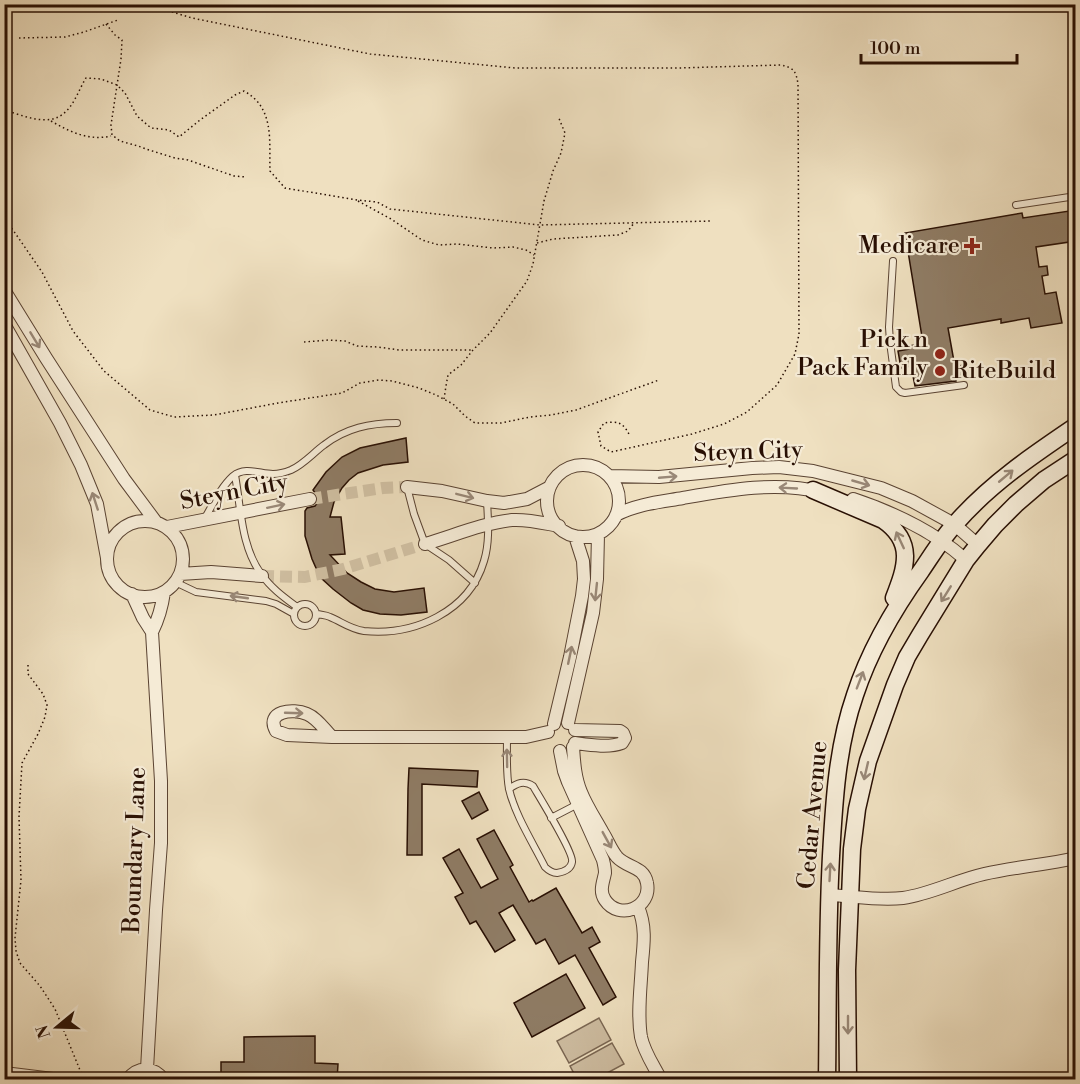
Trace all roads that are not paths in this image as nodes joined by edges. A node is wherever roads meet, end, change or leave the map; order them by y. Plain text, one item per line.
1 (1076, 196) edge
2 (1016, 205) dead end
3 (893, 261) dead end
4 (4, 290) edge
5 (4, 324) edge
6 (964, 385) dead end
7 (397, 423) dead end
8 (1076, 426) edge
9 (1076, 459) edge
10 (235, 475) junction
11 (609, 476) junction
12 (407, 487) joint
13 (550, 487) junction
14 (813, 490) junction
15 (310, 499) tunnel mouth
16 (487, 501) junction
17 (241, 513) junction
18 (616, 515) junction
19 (205, 519) junction
20 (954, 524) junction
21 (161, 525) junction
22 (488, 525) junction
23 (559, 526) junction
24 (598, 534) junction
25 (575, 536) junction
26 (942, 541) junction
27 (425, 544) junction
28 (978, 545) junction
29 (107, 558) junction
30 (966, 560) junction
31 (262, 576) junction
32 (177, 578) junction
33 (475, 583) junction
34 (164, 592) junction
35 (132, 594) junction
36 (296, 611) junction
37 (316, 614) junction
38 (152, 632) junction
39 (879, 635) junction
40 (572, 727) junction
41 (550, 733) junction
42 (332, 736) dead end
43 (507, 737) junction
44 (574, 745) junction
45 (560, 751) junction
46 (509, 789) junction
47 (578, 804) junction
48 (551, 818) junction
49 (1076, 858) edge
50 (829, 895) junction
51 (850, 896) junction
52 (642, 903) junction
53 (147, 1069) junction
54 (4, 1073) edge
55 (61, 1080) edge
56 (126, 1080) edge
57 (164, 1080) edge
58 (661, 1080) edge
59 (827, 1080) edge
60 (848, 1080) edge

1 - 2 lane
3 - 6 lane
4 -> 21 street
29 -> 5 street
7 - 10 lane
20 -> 8 main road, Cedar Avenue
9 - 28 main road, Cedar Avenue
10 - 17 lane
10 - 19 lane
11 - 13 street
11 - 18 street
11 -> 20 street, Steyn City
12 -> 16 street
12 - 27 lane
13 - 16 street
13 - 23 street
14 -> 18 street, Steyn City
14 - 26 street, Steyn City
39 -> 14 main road
17 -> 15 street, Steyn City
16 - 22 lane
17 - 19 street, Steyn City
17 - 31 lane
18 - 24 street
19 - 21 street, Steyn City
20 - 26 main road, Cedar Avenue
20 - 28 street, Steyn City
21 - 29 street
21 - 32 street
22 - 23 street
22 - 27 street
22 - 33 lane
23 - 25 street
24 - 25 street
24 -> 40 street
41 -> 25 street
26 - 30 street, Steyn City
26 - 39 main road, Cedar Avenue
27 - 33 lane
28 - 30 main road, Cedar Avenue
29 - 35 street
30 -> 51 main road, Cedar Avenue
31 - 32 street
31 - 36 lane
32 - 34 street
36 -> 32 lane
33 - 37 lane
34 - 35 street
34 - 38 street, Boundary Lane
35 - 38 street, Boundary Lane
36 - 37 lane
36 - 37 lane
38 - 53 street, Boundary Lane
50 -> 39 main road, Cedar Avenue
40 - 41 street
40 - 44 street
40 - 44 street
41 - 43 street
41 - 45 street
42 - 43 street
46 -> 43 lane
44 - 45 street
44 -> 52 street
45 - 47 street
46 - 48 lane
46 - 48 lane
47 - 48 lane
47 - 52 street
49 - 51 street
50 - 51 street
50 - 59 main road, Cedar Avenue
51 -> 60 main road, Cedar Avenue
52 - 58 street
53 - 56 street
53 - 57 street
54 - 55 street

